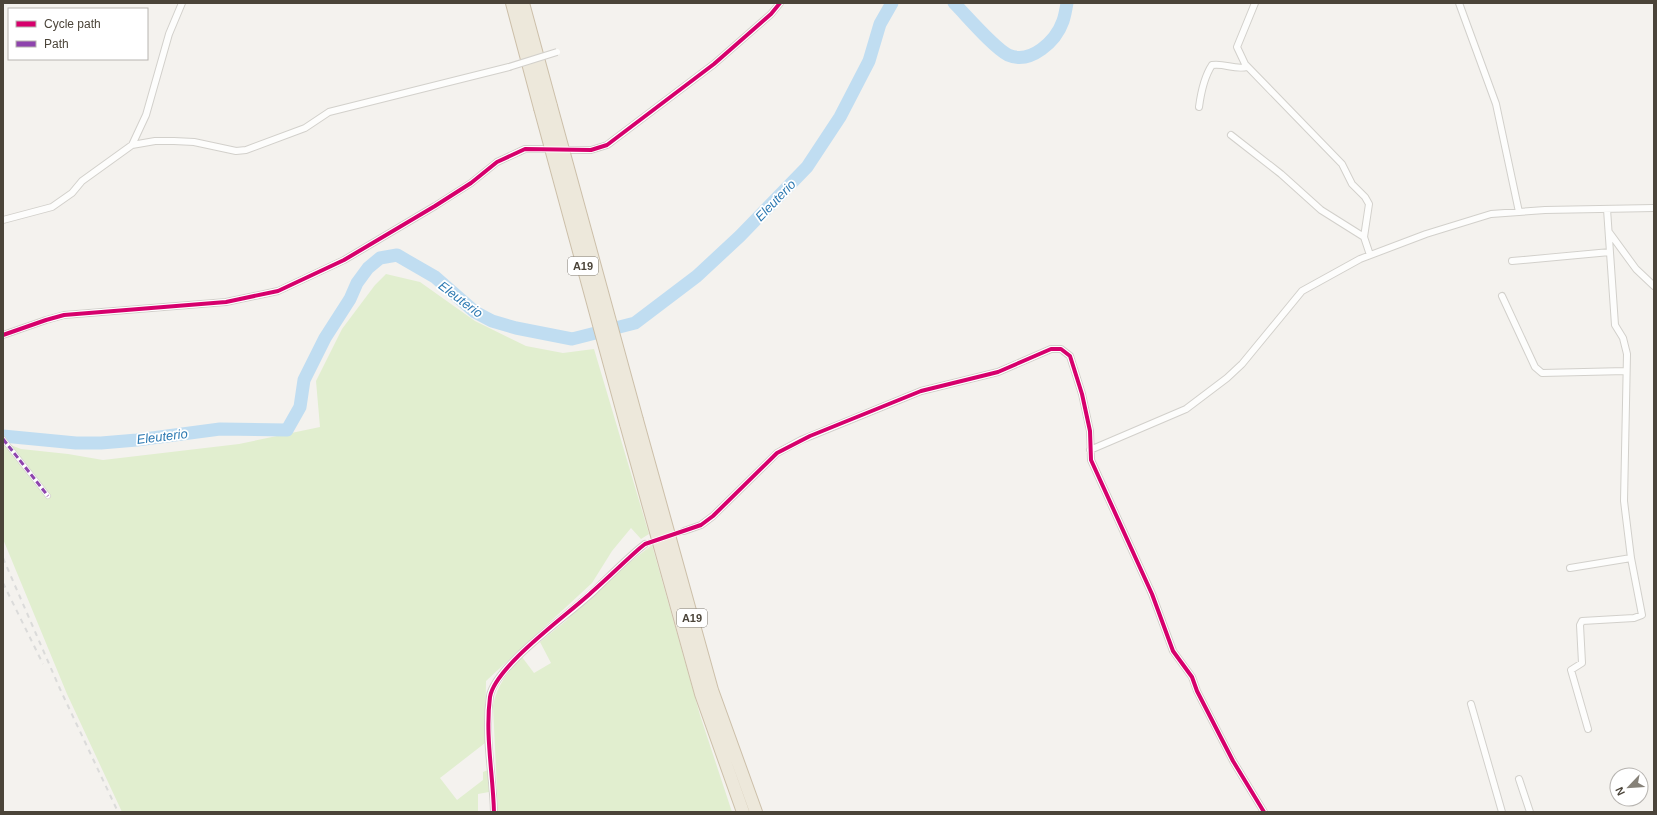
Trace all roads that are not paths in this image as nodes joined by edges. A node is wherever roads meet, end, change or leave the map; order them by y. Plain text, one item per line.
1 (182, 3) edge
2 (512, 3) edge
3 (523, 3) edge
4 (780, 3) edge
5 (1256, 3) edge
6 (1459, 3) edge
7 (558, 52) dead end
8 (1247, 67) junction
9 (545, 107) junction
10 (1198, 107) dead end
11 (1231, 135) dead end
12 (132, 145) junction
13 (1654, 208) edge
14 (1607, 209) junction
15 (1519, 212) junction
16 (3, 220) edge
17 (1608, 232) junction
18 (1364, 237) junction
19 (1610, 252) junction
20 (1370, 256) junction
21 (1512, 260) dead end
22 (1654, 286) edge
23 (1502, 296) dead end
24 (3, 335) edge
25 (1626, 371) junction
26 (631, 422) junction
27 (3, 439) edge
28 (1090, 450) junction
29 (48, 496) dead end
30 (684, 531) tunnel mouth
31 (645, 544) tunnel mouth
32 (1631, 558) junction
33 (1570, 568) dead end
34 (1471, 704) dead end
35 (1588, 729) dead end
36 (1519, 779) dead end
37 (494, 812) edge
38 (743, 812) edge
39 (756, 812) edge
40 (1264, 812) edge
41 (1502, 812) edge
42 (1530, 812) edge

1 - 12 street
2 - 9 highway, A19
3 - 9 highway, A19
4 - 24 street
5 - 8 street
6 - 15 street
7 - 12 street, bridge
8 - 10 street
8 - 18 street
9 - 26 highway, A19, bridge
11 - 18 street
12 - 16 street
13 - 14 street
14 - 15 street
14 - 17 street
15 - 20 street
17 - 19 street
17 - 22 street
18 - 20 street
19 - 21 street
19 - 25 street
20 - 28 street
23 - 25 street
25 - 32 street
26 - 38 highway, A19
26 - 39 highway, A19
27 - 29 street
28 - 30 street
28 - 40 street
31 - 37 street
32 - 33 street
32 - 35 street
34 - 41 street
36 - 42 street

